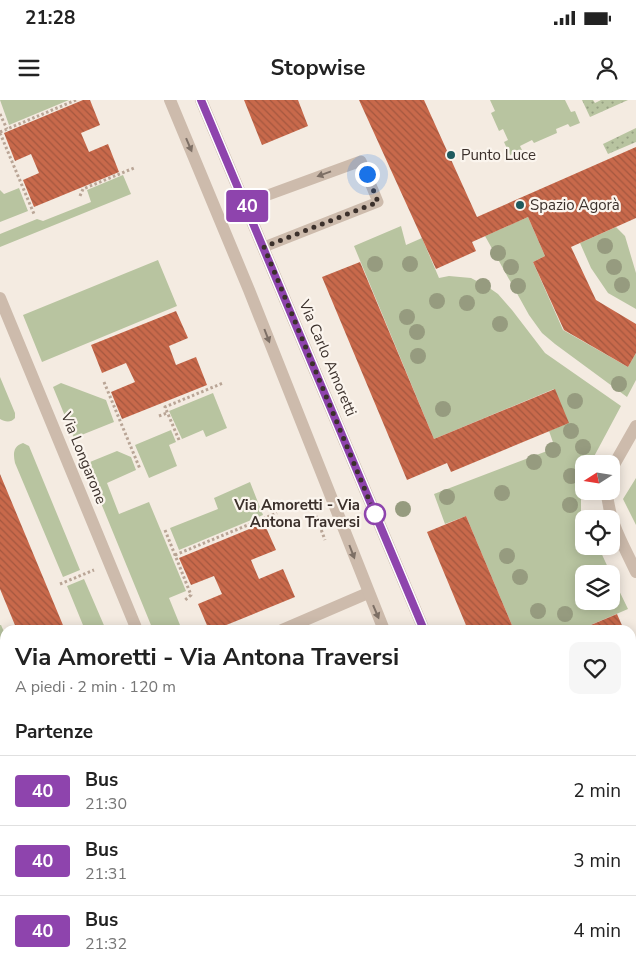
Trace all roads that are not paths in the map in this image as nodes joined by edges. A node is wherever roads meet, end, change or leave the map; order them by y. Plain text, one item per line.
1 (170, 100) edge
2 (202, 100) edge
3 (246, 203) junction
4 (264, 247) junction
5 (0, 298) edge
6 (636, 426) edge
7 (620, 455) edge
8 (608, 500) edge
9 (636, 572) edge
10 (368, 593) junction
11 (135, 625) edge
12 (294, 625) edge
13 (382, 625) edge
14 (422, 625) edge

1 -> 10 street
2 - 3 street, Via Carlo Amoretti
3 - 4 street, Via Carlo Amoretti
4 -> 3 lane
4 - 14 street, Via Carlo Amoretti
5 - 11 street, Via Longarone
6 - 7 street
8 - 9 street
10 - 12 street
10 -> 13 street

